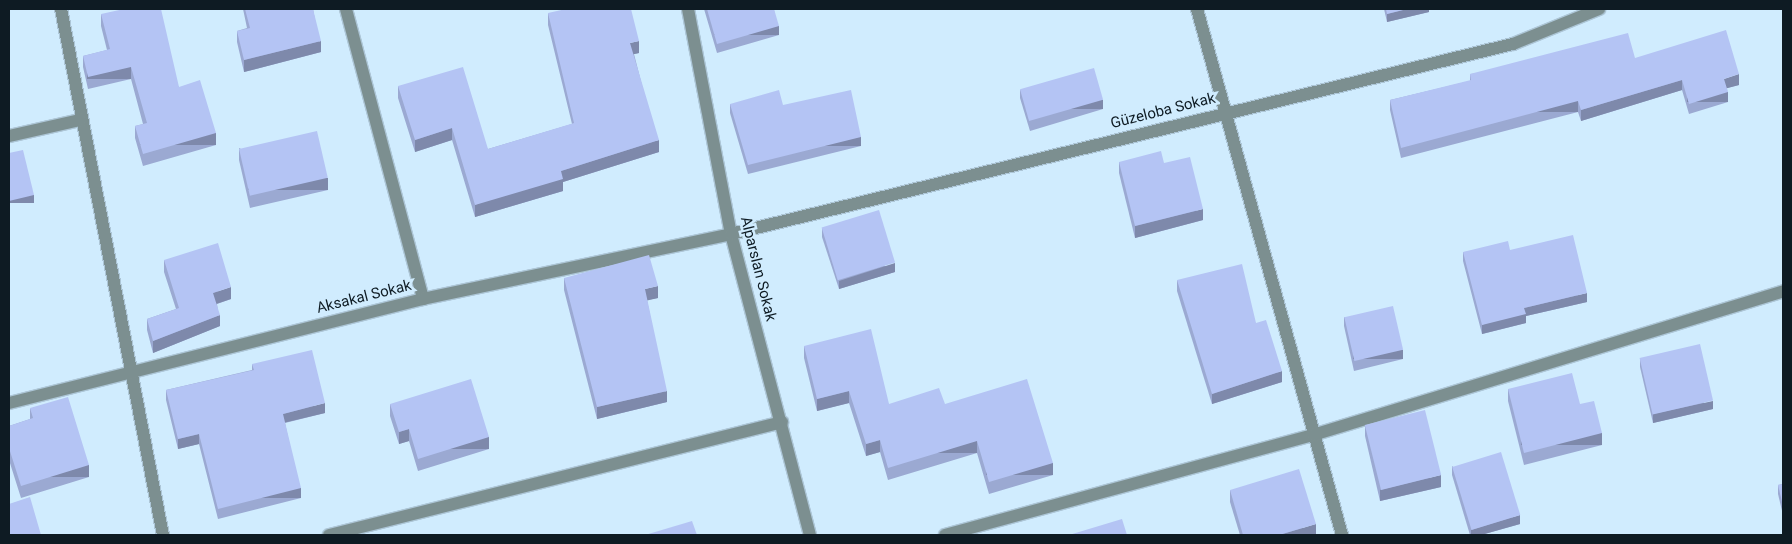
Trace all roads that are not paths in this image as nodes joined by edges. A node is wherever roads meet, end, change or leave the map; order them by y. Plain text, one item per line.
1 (61, 9) edge
2 (346, 9) edge
3 (688, 9) edge
4 (1197, 9) edge
5 (1599, 9) edge
6 (1223, 114) junction
7 (80, 120) junction
8 (9, 136) edge
9 (731, 234) junction
10 (1783, 291) edge
11 (423, 299) junction
12 (134, 373) junction
13 (9, 403) edge
14 (782, 422) junction
15 (1313, 434) junction
16 (164, 535) edge
17 (330, 535) edge
18 (810, 535) edge
19 (945, 535) edge
20 (1342, 535) edge

1 - 7 street
2 - 11 street
3 - 9 street, Alparslan Sokak
4 - 6 street
5 - 6 street, Güzeloba Sokak
6 - 9 street, Güzeloba Sokak
6 - 15 street
7 - 8 street
7 - 12 street
9 - 11 street, Aksakal Sokak
9 - 14 street, Alparslan Sokak
10 - 15 street
11 - 12 street, Aksakal Sokak
12 - 13 street, Aksakal Sokak
12 - 16 street
14 - 17 street
14 - 18 street, Alparslan Sokak
15 - 19 street
15 - 20 street

